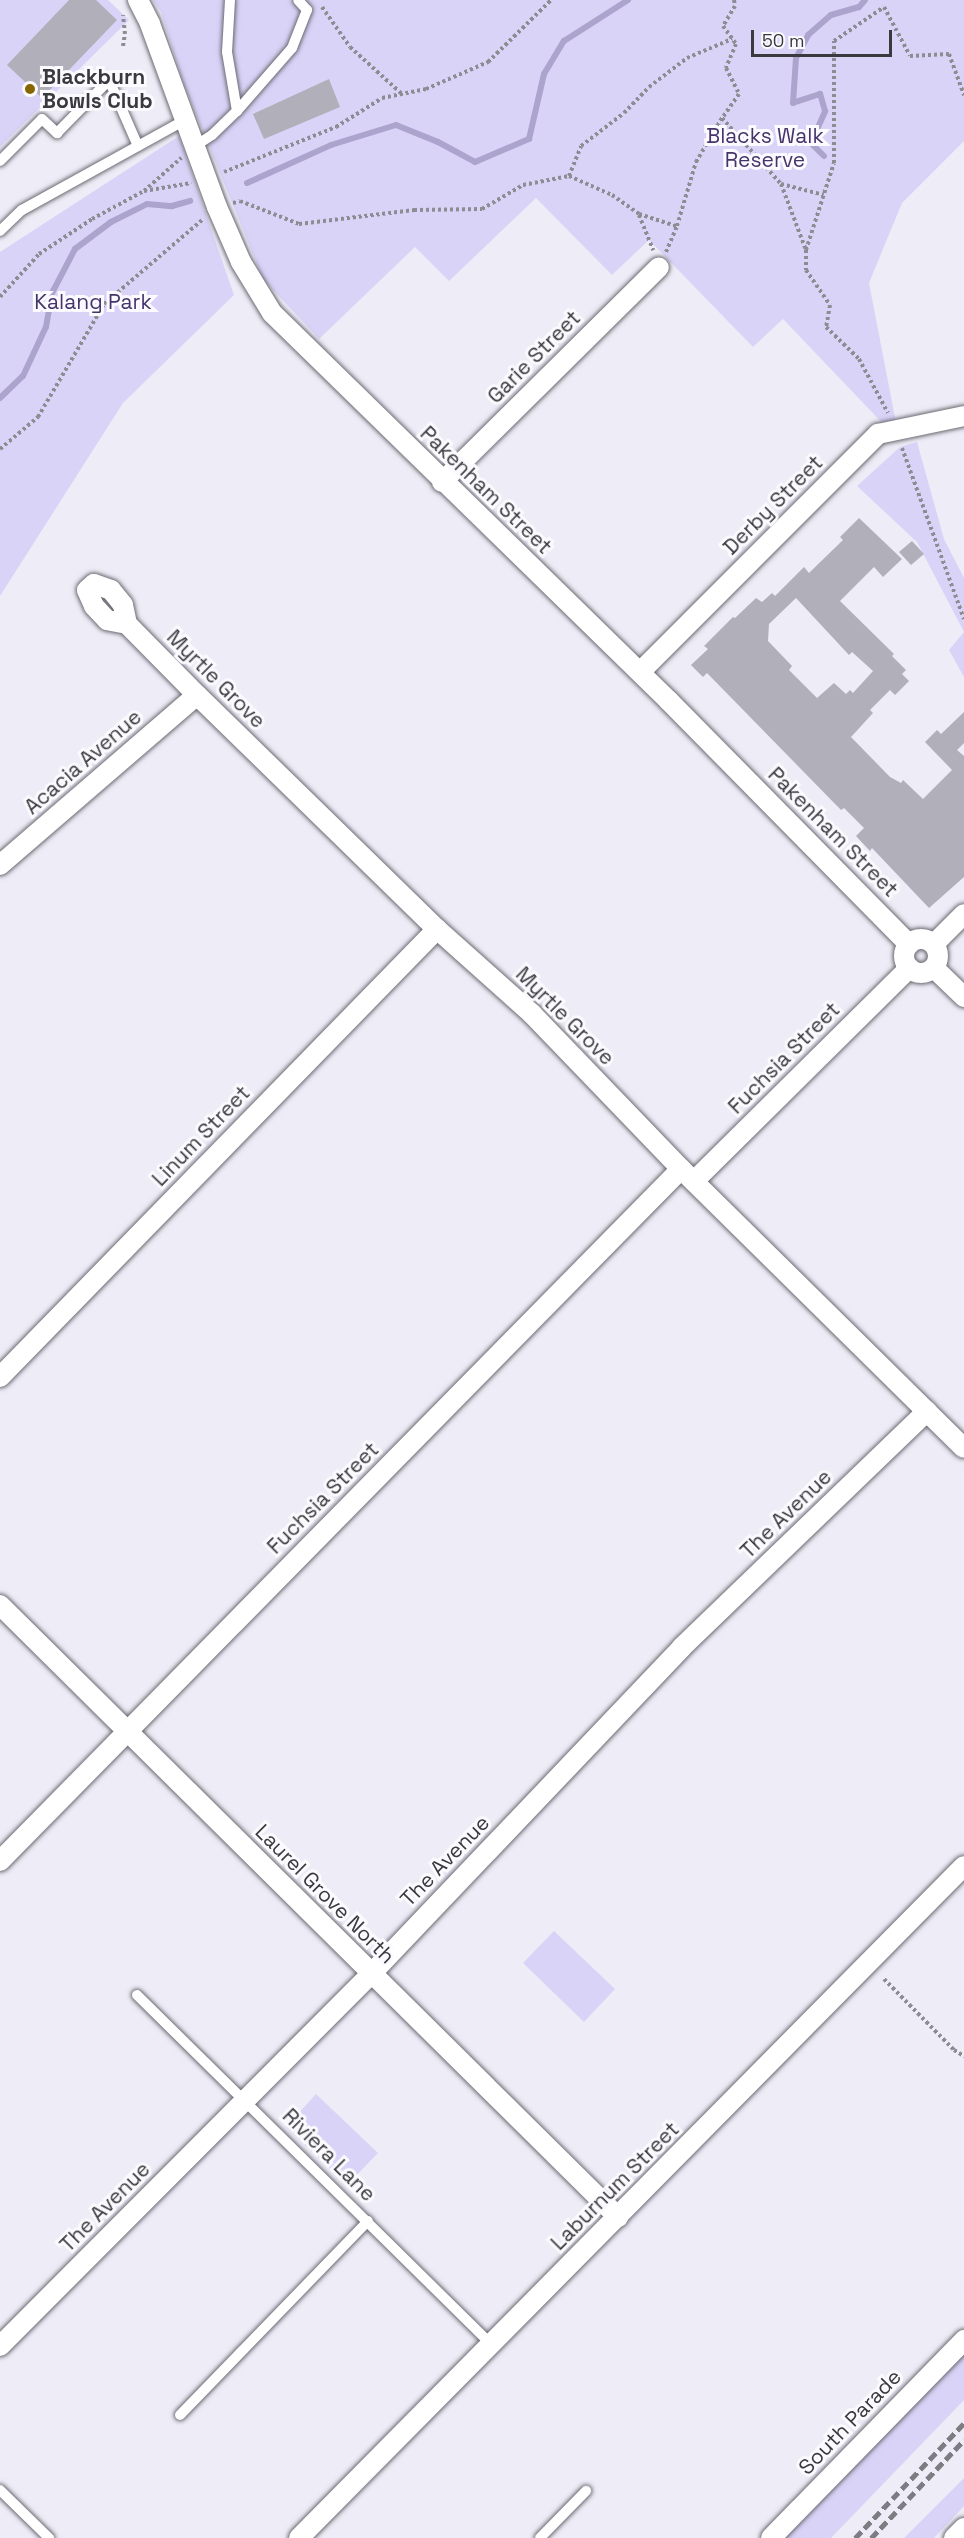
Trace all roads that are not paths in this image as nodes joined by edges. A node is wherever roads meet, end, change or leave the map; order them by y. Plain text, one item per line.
1 (138, 0) edge
2 (230, 0) edge
3 (298, 0) edge
4 (237, 111) junction
5 (185, 120) junction
6 (138, 146) junction
7 (195, 146) junction
8 (0, 161) edge
9 (0, 231) edge
10 (659, 267) road end
11 (964, 416) edge
12 (442, 482) junction
13 (127, 624) dead end
14 (640, 672) junction
15 (197, 695) junction
16 (0, 865) edge
17 (964, 914) edge
18 (436, 929) junction
19 (909, 944) junction
20 (934, 944) junction
21 (909, 968) junction
22 (934, 968) junction
23 (964, 997) edge
24 (688, 1175) junction
25 (0, 1377) edge
26 (927, 1412) junction
27 (964, 1448) edge
28 (0, 1605) edge
29 (128, 1730) junction
30 (0, 1861) edge
31 (964, 1866) edge
32 (371, 1974) junction
33 (137, 1995) dead end
34 (247, 2100) junction
35 (618, 2217) junction
36 (368, 2221) junction
37 (964, 2340) edge
38 (491, 2344) junction
39 (0, 2346) edge
40 (180, 2415) dead end
41 (0, 2490) edge
42 (586, 2492) dead end
43 (964, 2528) edge
44 (49, 2538) edge
45 (299, 2538) edge
46 (540, 2538) edge
47 (771, 2538) edge
48 (954, 2538) edge

1 - 5 street, Pakenham Street
2 - 4 lane
3 - 4 lane
4 - 7 lane
5 - 6 lane
5 - 7 street, Pakenham Street
6 - 8 lane
6 - 9 lane
7 - 12 street, Pakenham Street
10 - 12 street, Garie Street
11 - 14 street, Derby Street
12 - 14 street, Pakenham Street
13 - 15 street, Myrtle Grove
14 - 19 street, Pakenham Street
15 - 16 street, Acacia Avenue
15 - 18 street, Myrtle Grove
17 - 20 street
18 - 24 street, Myrtle Grove
18 - 25 street, Linum Street
19 - 20 street
19 - 21 street
20 - 22 street
21 - 22 street
21 - 24 street, Fuchsia Street
22 - 23 street
24 - 26 street, Myrtle Grove
24 - 29 street, Fuchsia Street
26 - 27 street, Myrtle Grove
26 - 32 street, The Avenue
28 - 29 street, Laurel Grove North
29 - 30 street, Fuchsia Street
29 - 32 street, Laurel Grove North
31 - 35 street, Laburnum Street
32 - 34 street, The Avenue
32 - 35 street, Laurel Grove North
33 - 34 lane, Riviera Lane
34 - 36 lane, Riviera Lane
34 - 39 street, The Avenue
35 - 38 street, Laburnum Street
36 - 38 lane, Riviera Lane
36 - 40 lane
37 - 47 street, South Parade
38 - 45 street, Laburnum Street
41 - 44 lane
42 - 46 lane
43 - 48 street

